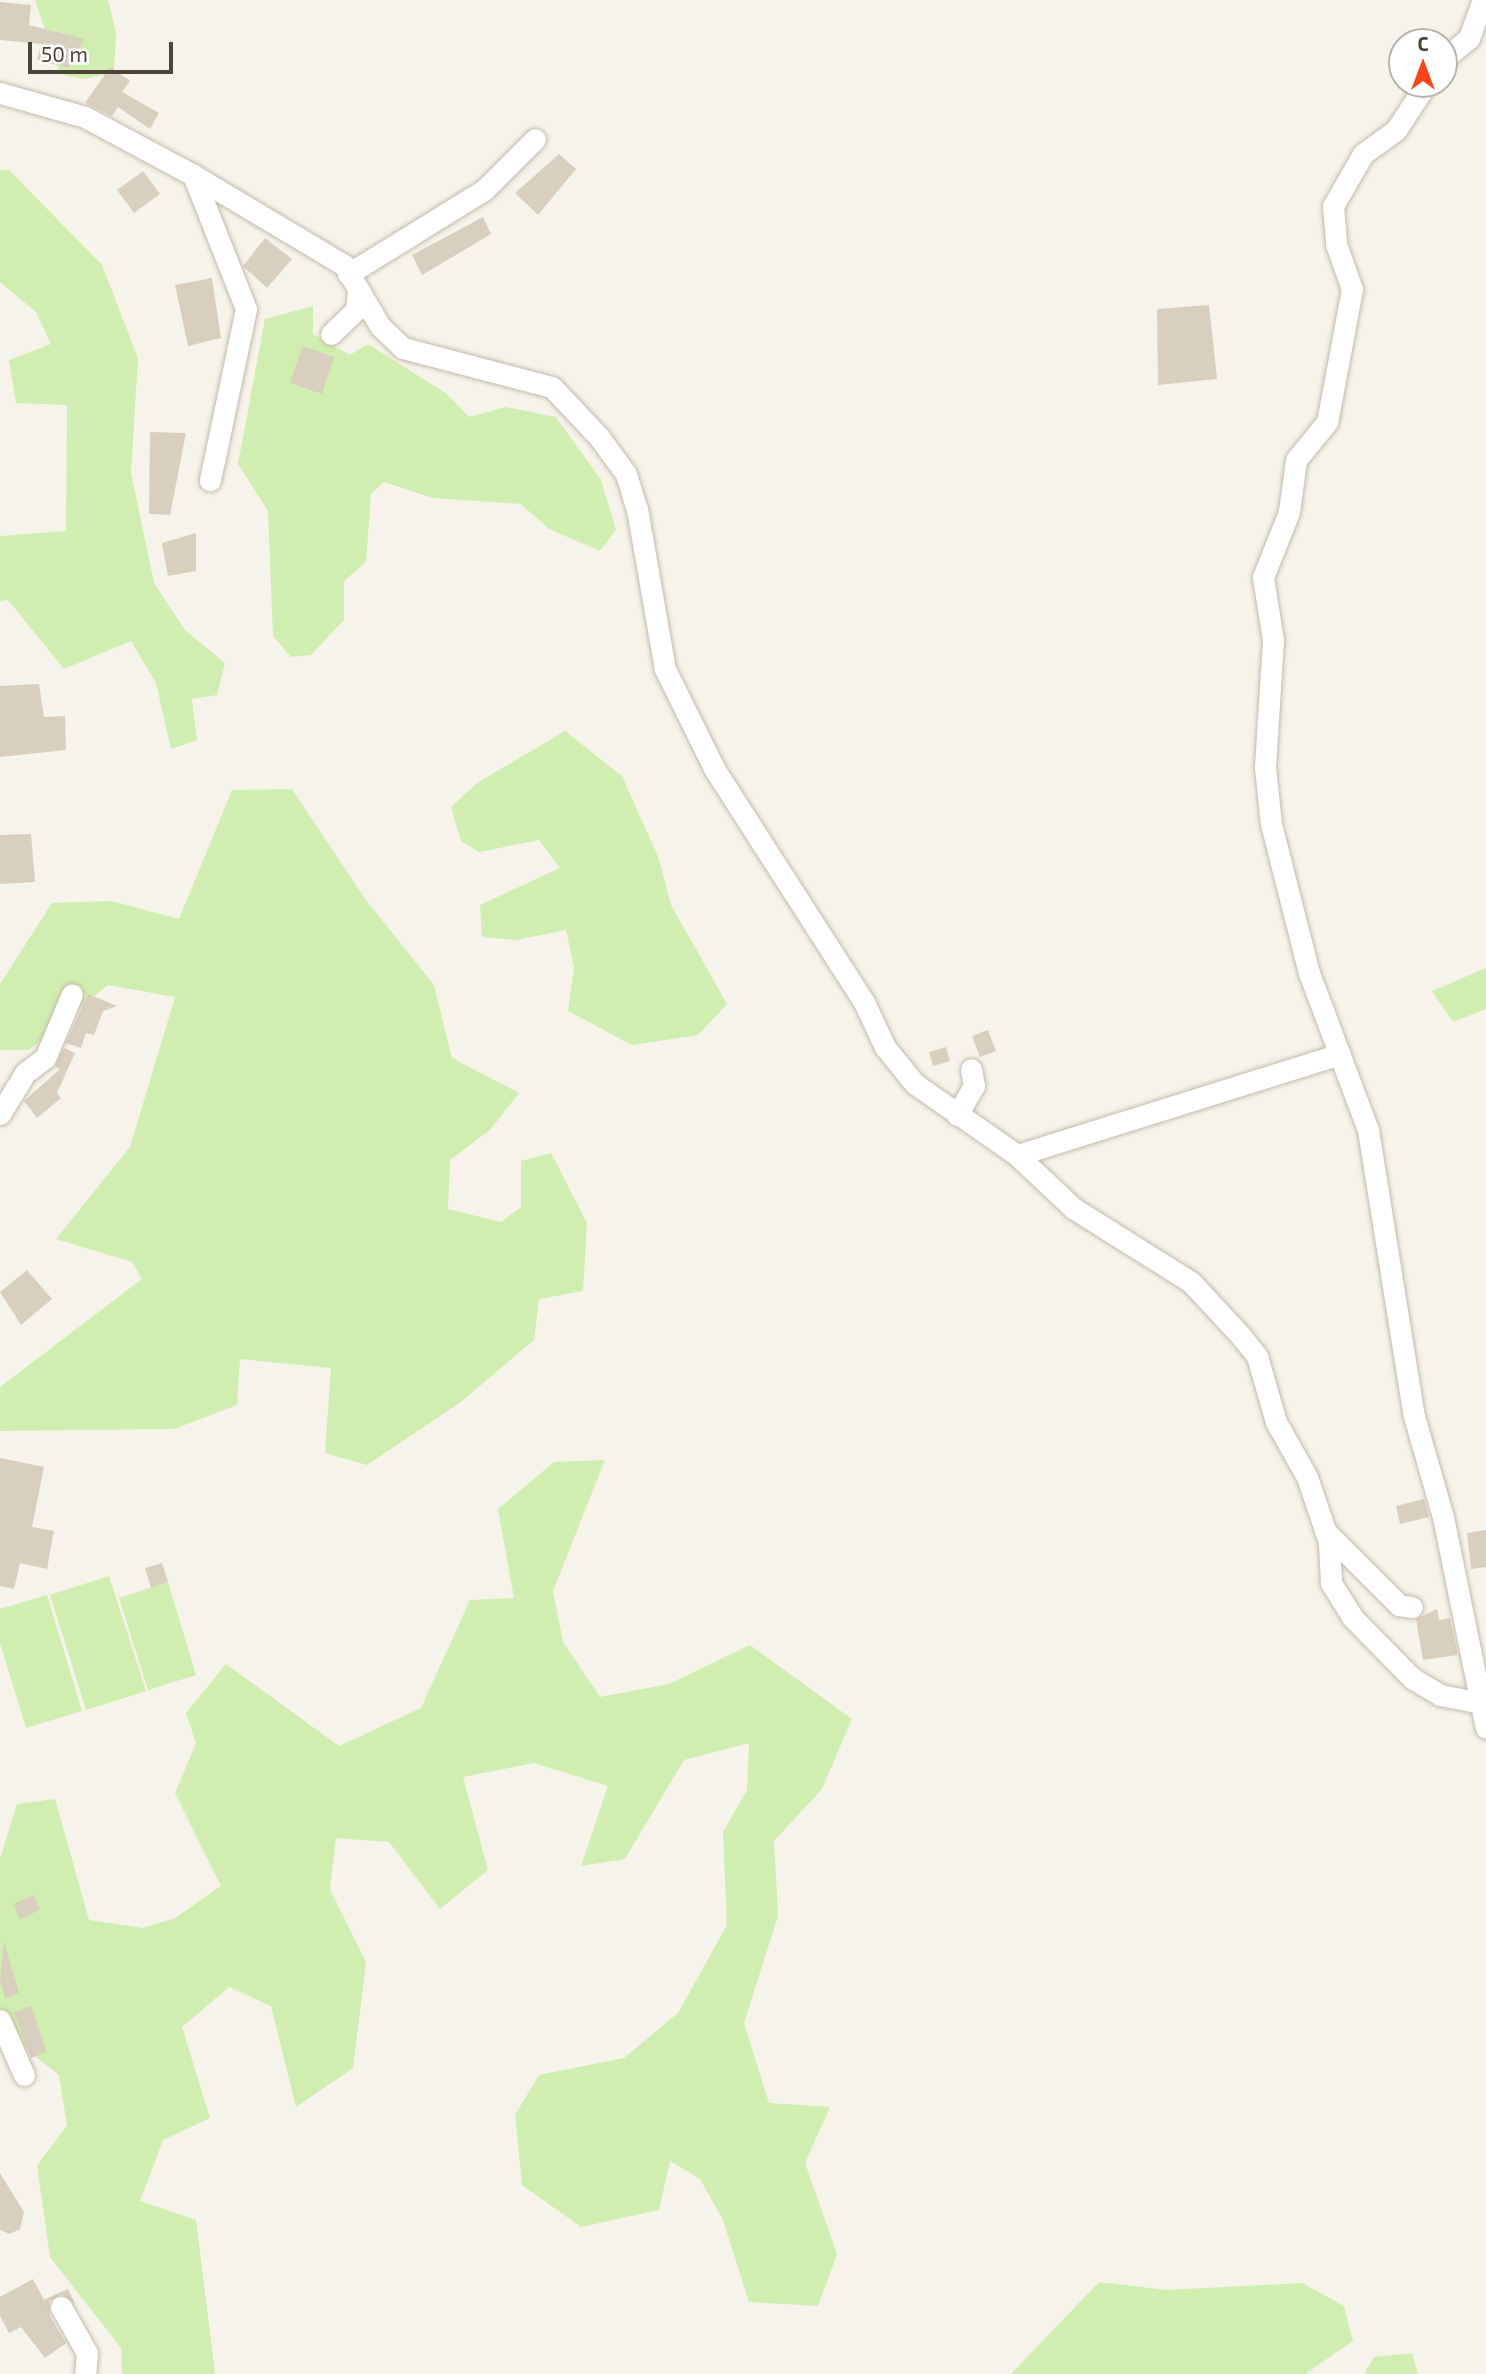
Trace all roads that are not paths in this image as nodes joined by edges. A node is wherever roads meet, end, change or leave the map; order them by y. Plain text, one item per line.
1 (1483, 0) edge
2 (1458, 47) edge
3 (0, 93) edge
4 (1417, 98) edge
5 (535, 139) dead end
6 (193, 175) junction
7 (353, 283) junction
8 (331, 334) dead end
9 (210, 480) dead end
10 (72, 993) dead end
11 (1340, 1054) junction
12 (971, 1069) dead end
13 (0, 1114) edge
14 (957, 1115) junction
15 (1017, 1155) junction
16 (1325, 1531) junction
17 (1412, 1607) dead end
18 (1481, 1703) junction
19 (1486, 1728) edge
20 (0, 2020) edge
21 (24, 2075) dead end
22 (61, 2307) dead end
23 (85, 2374) edge

1 - 2 street
3 - 6 street
4 - 11 street
5 - 7 street
6 - 7 street
6 - 9 street
7 - 8 street
7 - 14 street
10 - 13 street
11 - 15 street
11 - 18 street
12 - 14 street
14 - 15 street
15 - 16 street
16 - 17 street
16 - 18 street
18 - 19 street
20 - 21 street
22 - 23 street

